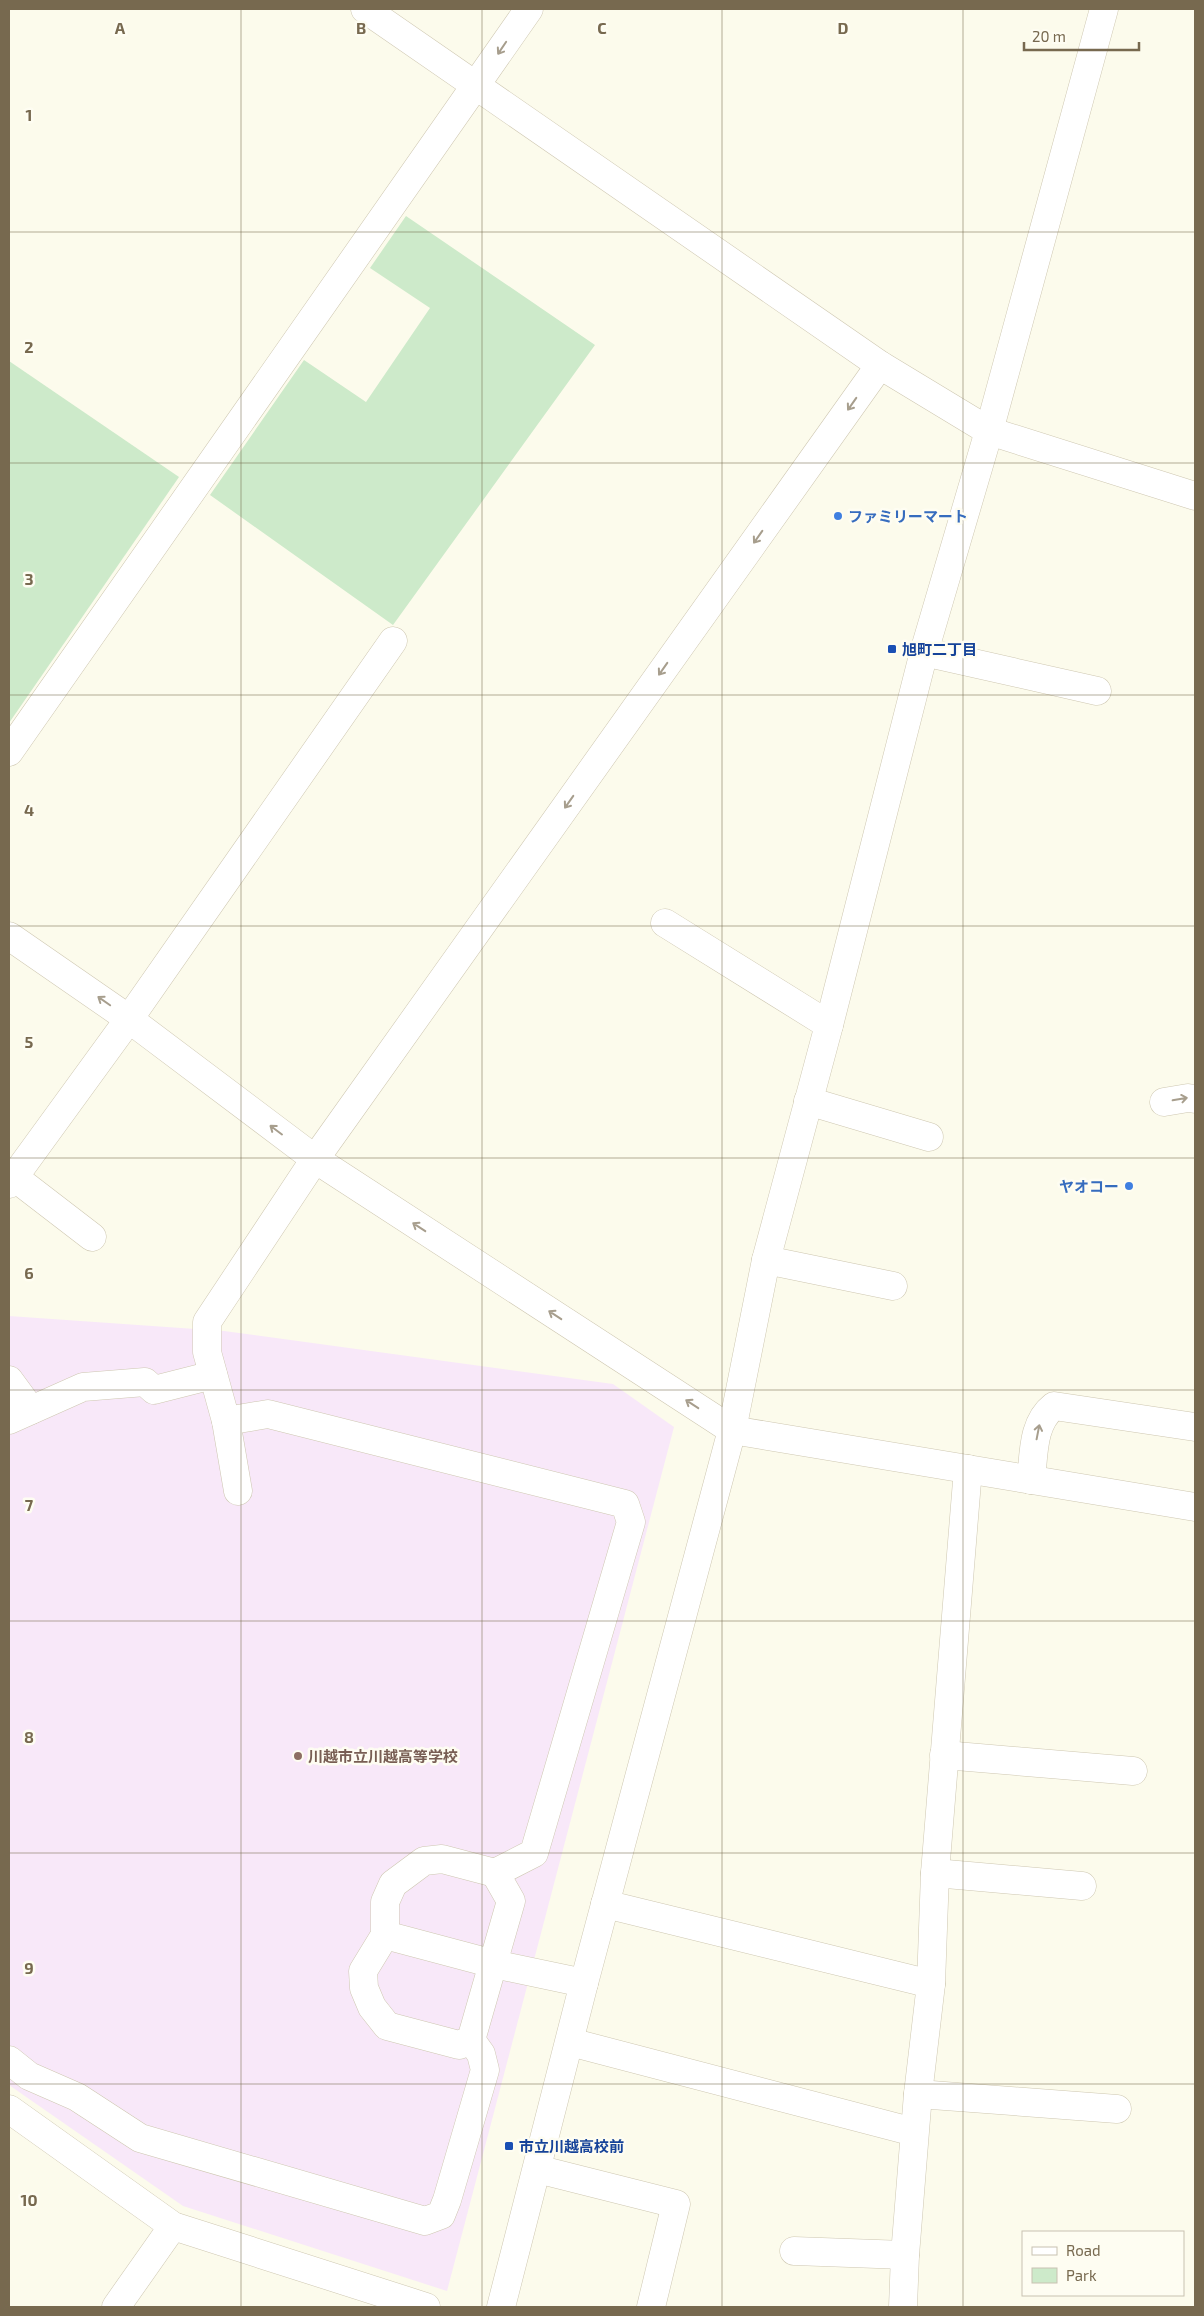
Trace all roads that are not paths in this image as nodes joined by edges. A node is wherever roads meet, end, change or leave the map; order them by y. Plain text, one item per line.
1 (365, 9) edge
2 (529, 9) edge
3 (1104, 9) edge
4 (475, 87) junction
5 (880, 365) junction
6 (989, 432) junction
7 (1195, 496) edge
8 (393, 641) dead end
9 (924, 652) junction
10 (1097, 691) dead end
11 (9, 752) edge
12 (665, 923) dead end
13 (9, 936) edge
14 (129, 1019) junction
15 (829, 1025) junction
16 (1195, 1099) edge
17 (808, 1101) junction
18 (1164, 1102) dead end
19 (929, 1137) dead end
20 (315, 1159) junction
21 (11, 1180) edge
22 (92, 1237) dead end
23 (766, 1260) junction
24 (893, 1286) dead end
25 (213, 1375) junction
26 (9, 1380) edge
27 (20, 1415) edge
28 (226, 1421) junction
29 (1195, 1427) edge
30 (732, 1430) junction
31 (968, 1468) junction
32 (1031, 1480) junction
33 (238, 1491) dead end
34 (1195, 1507) edge
35 (944, 1755) junction
36 (1133, 1771) dead end
37 (935, 1873) junction
38 (495, 1874) junction
39 (1082, 1886) dead end
40 (606, 1904) junction
41 (385, 1935) junction
42 (494, 1964) junction
43 (584, 1983) junction
44 (931, 1984) junction
45 (471, 2040) junction
46 (570, 2042) junction
47 (9, 2060) edge
48 (918, 2094) junction
49 (9, 2109) edge
50 (1117, 2109) dead end
51 (914, 2132) junction
52 (537, 2169) junction
53 (174, 2226) junction
54 (794, 2251) dead end
55 (905, 2255) junction
56 (116, 2307) edge
57 (426, 2307) edge
58 (501, 2307) edge
59 (651, 2307) edge
60 (903, 2307) edge

1 - 4 street
2 -> 4 street
3 - 6 street
4 - 5 street
4 - 11 street
5 - 6 street
5 -> 20 street
6 - 7 street
6 - 9 street
8 - 14 street
9 - 10 street
9 - 15 street
12 - 15 street
14 -> 13 street
20 -> 14 street
14 - 21 street
15 - 17 street
18 -> 16 street
17 - 19 street
17 - 23 street
20 - 25 street
30 -> 20 street
21 - 22 street
23 - 24 street
23 - 30 street
25 - 27 street
25 - 28 street
26 - 27 street
28 - 33 street
28 - 38 street
32 -> 29 street
30 - 31 street
30 - 40 street
31 - 32 street
31 - 35 street
32 - 34 street
35 - 36 street
35 - 37 street
37 - 39 street
37 - 44 street
38 - 41 street
38 - 42 street
40 - 43 street
40 - 44 street
41 - 42 street
41 - 45 street
42 - 43 street
42 - 45 street
43 - 46 street
44 - 48 street
45 - 47 street
46 - 51 street
46 - 52 street
48 - 50 street
48 - 51 street
49 - 53 street
51 - 55 street
52 - 58 street
52 - 59 street
53 - 56 street
53 - 57 street
54 - 55 street
55 - 60 street

